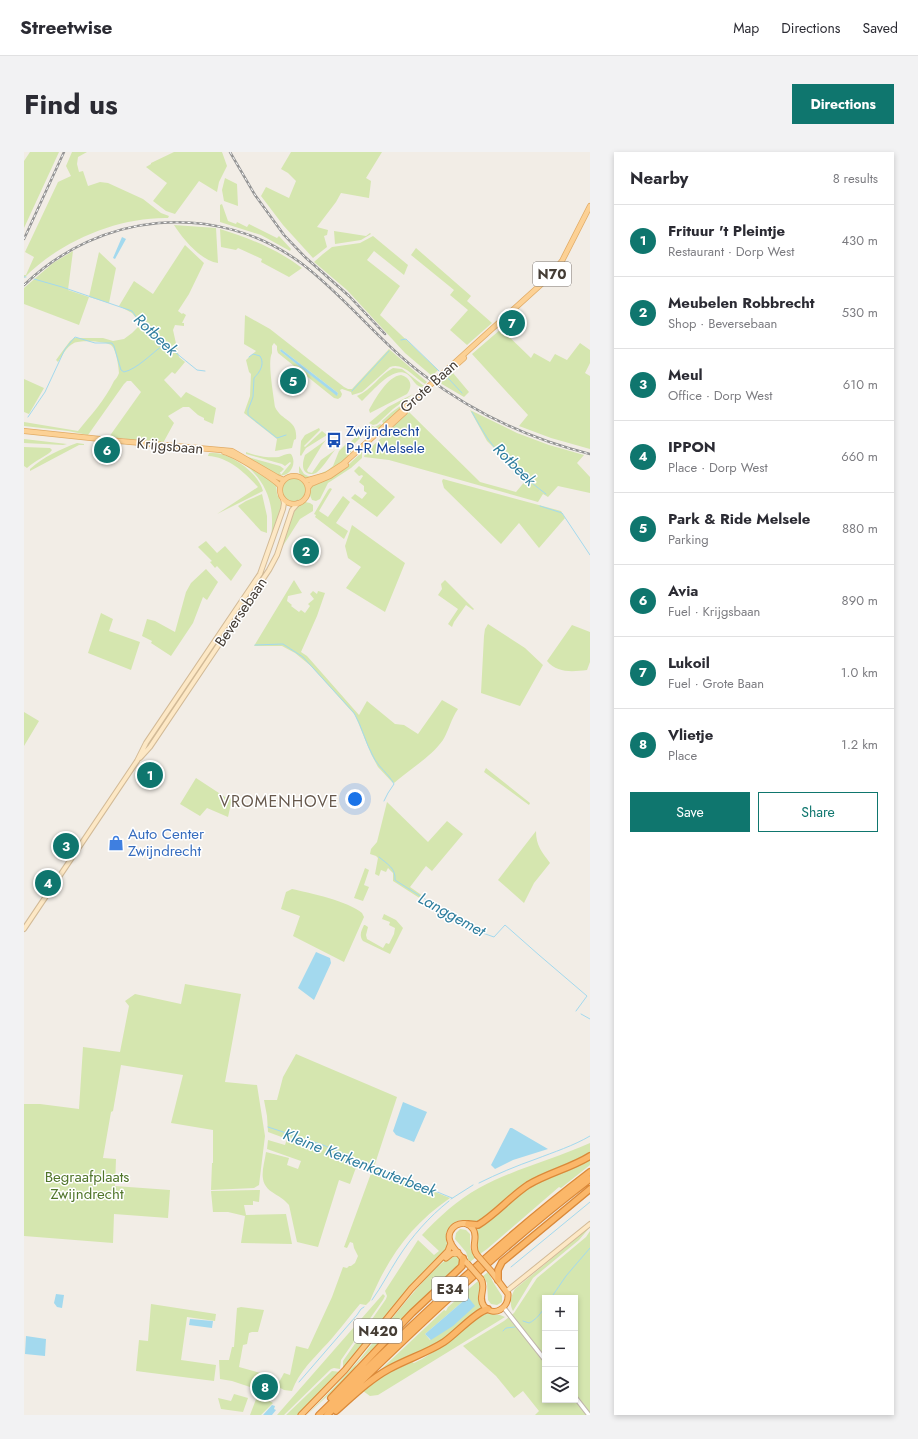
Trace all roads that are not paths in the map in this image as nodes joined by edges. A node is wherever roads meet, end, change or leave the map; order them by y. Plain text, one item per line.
1 (590, 206) edge
2 (24, 431) edge
3 (372, 440) junction
4 (221, 450) junction
5 (284, 480) junction
6 (305, 481) junction
7 (280, 486) junction
8 (308, 488) junction
9 (283, 499) junction
10 (298, 503) junction
11 (169, 713) junction
12 (24, 929) edge
13 (590, 1156) edge
14 (590, 1172) edge
15 (590, 1179) edge
16 (590, 1189) edge
17 (468, 1224) junction
18 (590, 1224) edge
19 (451, 1243) junction
20 (458, 1252) junction
21 (463, 1258) junction
22 (498, 1280) junction
23 (507, 1291) junction
24 (504, 1308) junction
25 (488, 1309) junction
26 (542, 1356) edge
27 (578, 1401) edge
28 (301, 1415) edge
29 (305, 1415) edge
30 (314, 1415) edge
31 (319, 1415) edge
32 (327, 1415) edge
33 (331, 1415) edge
34 (589, 1415) edge

1 - 3 main road, Grote Baan / N70
2 - 4 main road, Krijgsbaan
3 - 6 main road, N70
3 - 8 main road, N70
4 - 5 main road, Krijgsbaan
4 - 7 main road, Krijgsbaan
5 - 6 main road
5 - 7 main road
6 - 8 main road
7 - 9 main road
8 - 10 main road
9 - 10 main road
9 - 11 main road, Beversebaan
10 - 11 main road, Beversebaan
11 - 12 main road
13 - 17 highway
14 - 31 highway, E34
15 - 32 highway, E34
16 - 22 highway
17 - 19 highway, N420
17 - 22 highway, bridge
18 - 23 main road
19 - 20 highway
19 - 28 highway, N420
20 - 21 highway
20 - 29 highway, N420
21 - 25 highway, bridge
21 - 30 highway
22 - 23 highway
23 - 24 highway
24 - 25 highway
24 - 26 street
25 - 33 highway
27 - 34 street

